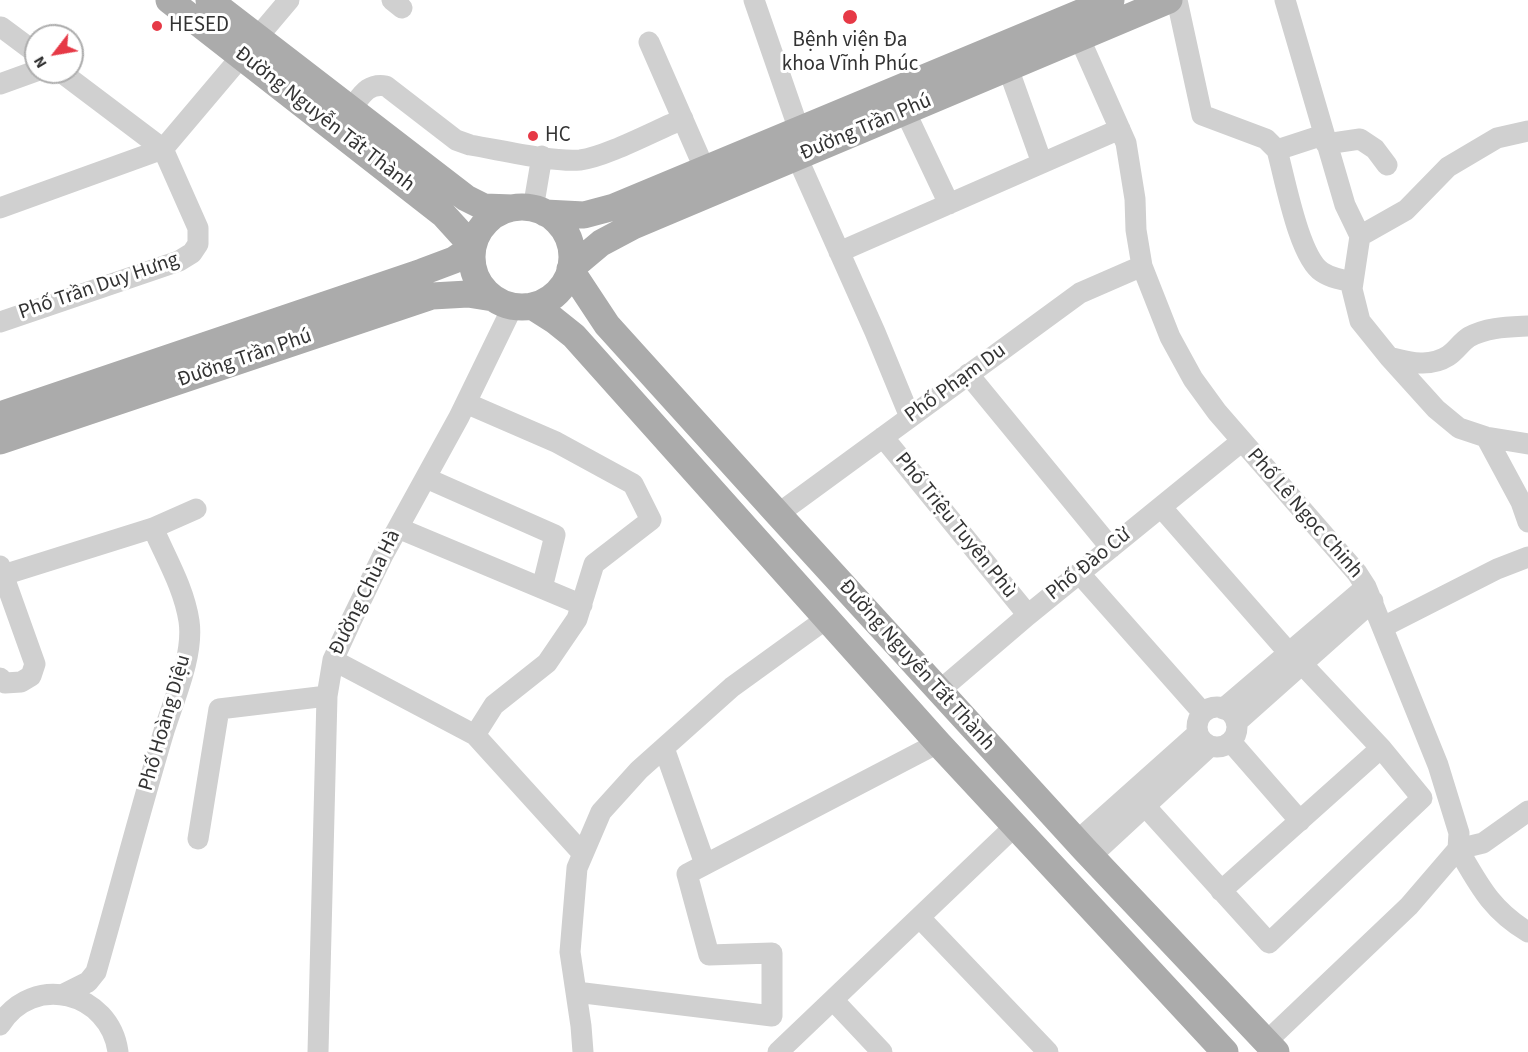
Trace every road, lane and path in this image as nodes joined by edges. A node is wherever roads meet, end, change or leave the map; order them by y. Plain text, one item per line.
1 (169, 0) edge
2 (210, 0) edge
3 (289, 0) edge
4 (754, 0) edge
5 (1111, 0) edge
6 (1169, 0) edge
7 (1177, 0) edge
8 (1285, 0) edge
9 (1, 27) edge
10 (1079, 37) junction
11 (649, 42) dead end
12 (24, 44) edge
13 (250, 47) junction
14 (1008, 68) junction
15 (24, 75) edge
16 (0, 84) edge
17 (77, 84) edge
18 (351, 109) junction
19 (904, 111) junction
20 (683, 119) junction
21 (1120, 129) junction
22 (799, 130) junction
23 (1528, 131) edge
24 (1325, 140) junction
25 (164, 149) junction
26 (1277, 150) junction
27 (542, 156) junction
28 (797, 157) junction
29 (1042, 163) junction
30 (1387, 165) dead end
31 (705, 170) junction
32 (949, 204) junction
33 (0, 208) edge
34 (530, 210) junction
35 (1360, 236) junction
36 (473, 247) junction
37 (839, 252) junction
38 (1142, 267) junction
39 (570, 269) junction
40 (1353, 282) junction
41 (513, 303) junction
42 (0, 322) edge
43 (1528, 326) edge
44 (1389, 357) junction
45 (969, 374) junction
46 (466, 403) junction
47 (0, 415) edge
48 (910, 417) junction
49 (883, 437) junction
50 (1486, 437) junction
51 (0, 441) edge
52 (1242, 441) junction
53 (1528, 444) edge
54 (426, 478) junction
55 (1161, 507) junction
56 (196, 509) dead end
57 (778, 514) junction
58 (1528, 522) edge
59 (153, 528) junction
60 (398, 528) junction
61 (1110, 548) junction
62 (1528, 557) edge
63 (1, 572) edge
64 (1079, 573) junction
65 (542, 588) junction
66 (1369, 594) junction
67 (582, 605) junction
68 (1028, 615) junction
69 (826, 619) junction
70 (1383, 627) junction
71 (1295, 659) junction
72 (333, 660) junction
73 (0, 678) edge
74 (939, 692) junction
75 (327, 696) junction
76 (1217, 727) junction
77 (475, 735) junction
78 (938, 743) junction
79 (664, 748) junction
80 (1381, 748) junction
81 (1145, 806) junction
82 (1528, 811) edge
83 (1300, 821) junction
84 (1014, 827) junction
85 (198, 839) dead end
86 (1084, 849) junction
87 (1458, 849) junction
88 (583, 854) junction
89 (705, 864) junction
90 (1057, 873) junction
91 (1221, 891) junction
92 (921, 918) junction
93 (1528, 932) edge
94 (96, 972) junction
95 (576, 992) junction
96 (64, 994) junction
97 (834, 1001) junction
98 (105, 1017) junction
99 (3, 1018) edge
100 (1271, 1047) edge
101 (118, 1052) edge
102 (318, 1052) edge
103 (583, 1052) edge
104 (778, 1052) edge
105 (882, 1052) edge
106 (1048, 1052) edge
107 (1225, 1052) edge

1 - 13 main road, Đường Nguyễn Tất Thành
2 - 13 main road, Đường Nguyễn Tất Thành
3 - 13 street
4 - 22 street
5 - 22 main road, Đường Trần Phú
6 - 10 main road, Đường Trần Phú
7 - 26 street
8 - 24 street
9 - 12 street
10 - 14 main road, Đường Trần Phú
10 - 21 street, Phố Lê Ngọc Chinh
11 - 20 street
13 - 18 main road, Đường Nguyễn Tất Thành
13 - 25 street
13 - 36 main road, Đường Nguyễn Tất Thành
14 - 19 main road, Đường Trần Phú
14 - 29 street
15 - 16 street
17 - 25 street
18 - 27 street
18 - 34 main road, Đường Nguyễn Tất Thành
19 - 28 main road, Đường Trần Phú
19 - 32 street
20 - 27 street
20 - 31 street
21 - 29 street
21 - 38 street, Phố Lê Ngọc Chinh
22 - 31 main road, Đường Trần Phú
23 - 35 street
24 - 26 street
24 - 30 street
24 - 35 street
25 - 33 street
25 - 42 street, Phố Trần Duy Hưng
26 - 40 street
27 - 34 street
28 - 37 street
28 - 39 main road, Đường Trần Phú
29 - 32 street
31 - 34 main road, Đường Trần Phú
32 - 37 street
34 - 36 main road
34 - 39 main road
35 - 40 street
36 - 41 main road
36 - 47 main road, Đường Trần Phú
37 - 48 street
38 - 45 street, Phố Phạm Du
38 - 52 street, Phố Lê Ngọc Chinh
39 - 41 main road
39 - 57 main road, Đường Nguyễn Tất Thành
40 - 44 street
41 - 46 street, Đường Chùa Hà
41 - 51 main road, Đường Trần Phú
41 - 69 main road, Đường Nguyễn Tất Thành
43 - 44 street
44 - 50 street
45 - 48 street, Phố Phạm Du
45 - 61 street
46 - 54 street, Đường Chùa Hà
46 - 67 street
48 - 49 street, Phố Phạm Du
49 - 57 street, Phố Phạm Du
49 - 68 street, Phố Triệu Tuyên Phù
50 - 53 street
50 - 58 street
52 - 55 street, Phố Đào Cừ
52 - 66 street, Phố Lê Ngọc Chinh
54 - 60 street, Đường Chùa Hà
54 - 65 street
55 - 61 street, Phố Đào Cừ
55 - 71 street
56 - 59 street
57 - 74 main road, Đường Nguyễn Tất Thành
59 - 63 street
59 - 94 street, Phố Hoàng Diệu
60 - 65 street
60 - 72 street, Đường Chùa Hà
61 - 64 street, Phố Đào Cừ
62 - 70 street
63 - 73 street
64 - 68 street, Phố Đào Cừ
64 - 76 street
65 - 67 street
66 - 70 street, Phố Lê Ngọc Chinh
66 - 71 street
67 - 77 street
68 - 74 street, Phố Đào Cừ
69 - 78 main road, Đường Nguyễn Tất Thành
69 - 79 street
70 - 87 street, Phố Lê Ngọc Chinh
71 - 76 street
71 - 80 street
72 - 75 street, Đường Chùa Hà
72 - 77 street
74 - 86 main road, Đường Nguyễn Tất Thành
75 - 85 street
75 - 102 street, Đường Chùa Hà
76 - 81 street
76 - 83 street
76 - 86 street
77 - 88 street
78 - 84 main road, Đường Nguyễn Tất Thành
78 - 89 street
79 - 88 street
79 - 89 street
80 - 83 street
80 - 91 street
81 - 86 street
81 - 91 street
82 - 87 street
83 - 91 street
84 - 90 main road, Đường Nguyễn Tất Thành
84 - 92 street
86 - 90 main road
86 - 100 main road, Đường Nguyễn Tất Thành
87 - 93 street
87 - 100 street
88 - 95 street
89 - 95 street
90 - 107 main road, Đường Nguyễn Tất Thành
92 - 97 street
92 - 106 street
94 - 96 street
94 - 98 street, Phố Hoàng Diệu
95 - 103 street
96 - 98 street
96 - 99 street
97 - 104 street
97 - 105 street
98 - 101 street, Phố Hoàng Diệu

